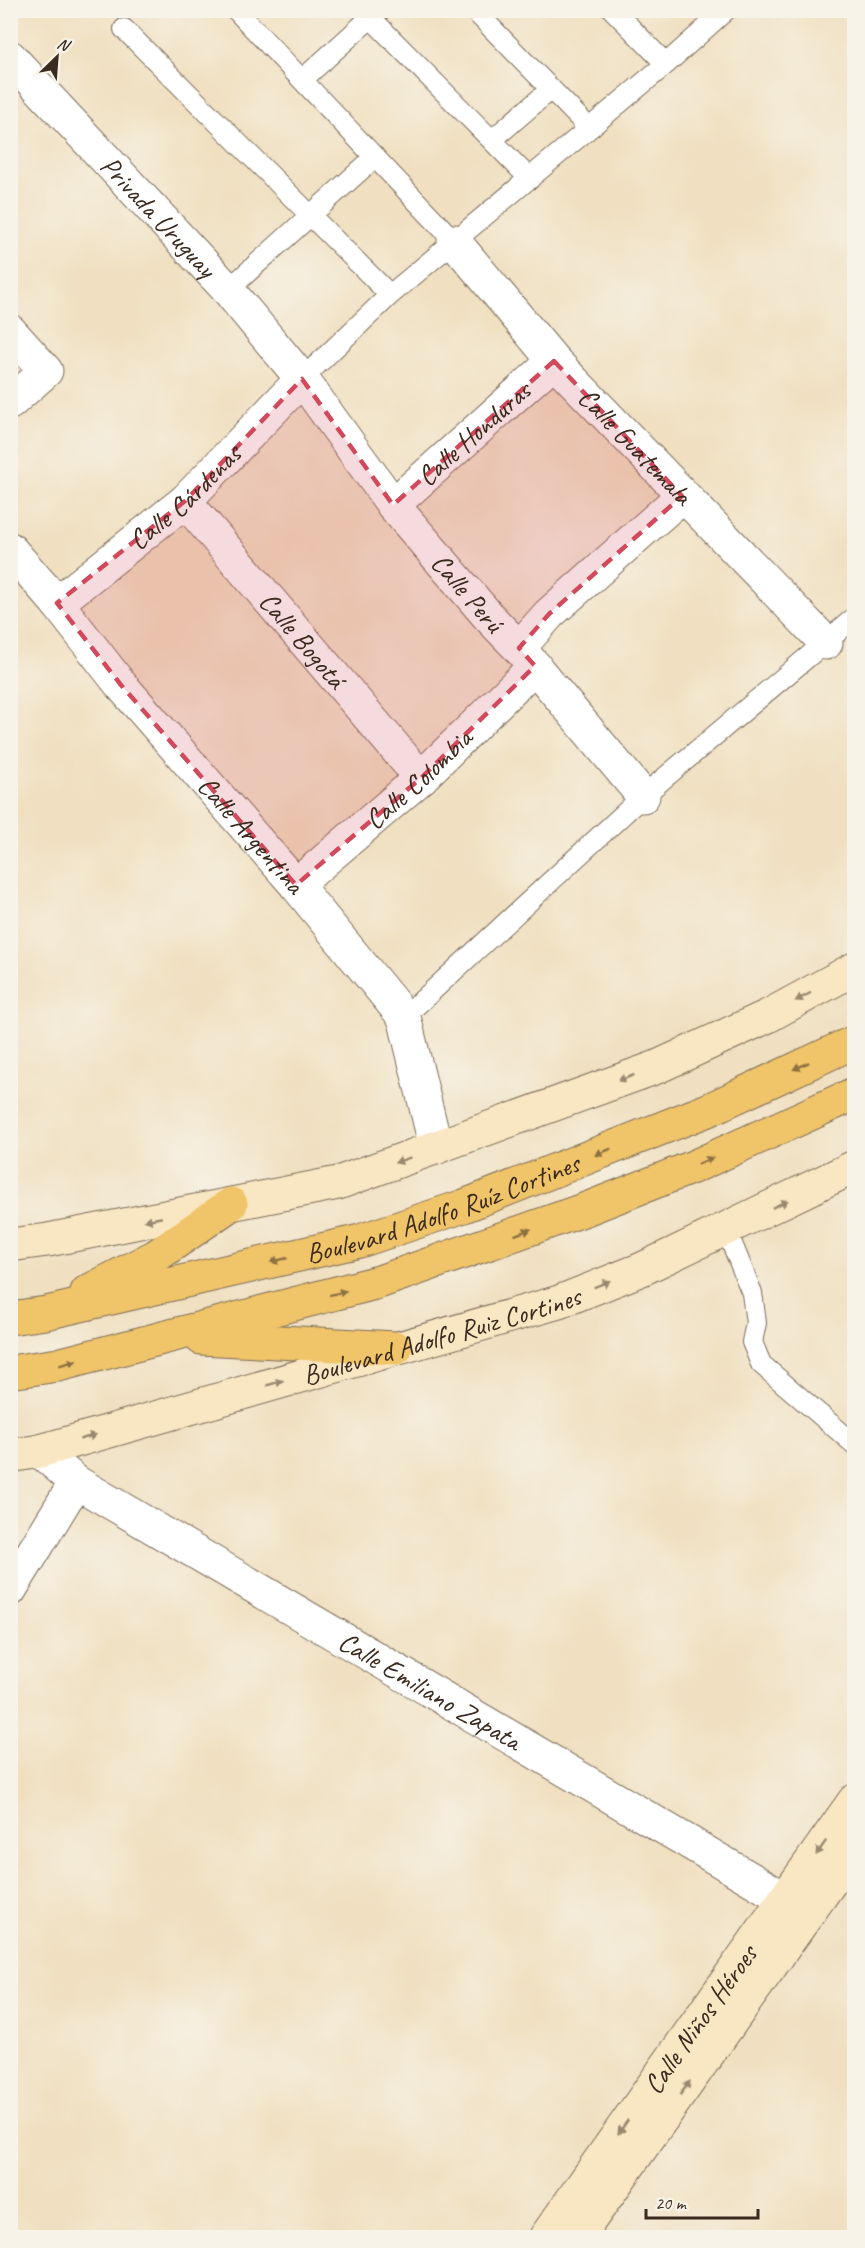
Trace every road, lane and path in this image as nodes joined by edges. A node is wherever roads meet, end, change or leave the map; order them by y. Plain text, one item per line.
1 (236, 10) edge
2 (474, 10) edge
3 (613, 10) edge
4 (726, 10) edge
5 (371, 13) edge
6 (124, 29) dead end
7 (10, 57) edge
8 (666, 64) junction
9 (302, 80) junction
10 (551, 89) junction
11 (589, 128) junction
12 (492, 140) junction
13 (375, 157) junction
14 (530, 179) junction
15 (311, 216) junction
16 (454, 241) junction
17 (228, 290) junction
18 (390, 295) junction
19 (10, 331) edge
20 (554, 361) junction
21 (302, 379) junction
22 (10, 404) edge
23 (682, 496) junction
24 (185, 501) junction
25 (393, 505) junction
26 (10, 549) edge
27 (57, 603) junction
28 (855, 618) edge
29 (825, 643) junction
30 (527, 657) junction
31 (421, 778) junction
32 (644, 796) junction
33 (296, 885) junction
34 (855, 969) edge
35 (404, 1017) junction
36 (855, 1042) edge
37 (855, 1094) edge
38 (436, 1148) junction
39 (855, 1167) edge
40 (231, 1204) junction
41 (726, 1229) junction
42 (10, 1245) edge
43 (45, 1313) junction
44 (10, 1318) edge
45 (169, 1336) junction
46 (396, 1348) junction
47 (10, 1372) edge
48 (855, 1444) edge
49 (25, 1453) edge
50 (76, 1482) junction
51 (10, 1590) edge
52 (855, 1801) edge
53 (855, 1849) edge
54 (797, 1906) junction
55 (545, 2238) edge
56 (577, 2238) edge

1 - 9 lane
2 - 10 lane
3 - 8 lane
4 - 8 lane
5 - 9 lane
5 - 12 lane
6 - 15 lane
7 - 17 street, Privada Uruguay
8 - 11 lane
9 - 13 lane
10 - 11 lane
10 - 12 lane
11 - 14 lane
12 - 14 lane
13 - 15 lane
13 - 16 lane
14 - 16 lane
15 - 17 lane
15 - 18 lane
16 - 18 lane
16 - 20 street, Calle Guatemala
17 - 21 street, Privada Uruguay
18 - 21 lane
19 - 22 street
20 - 23 street, Calle Guatemala
20 - 25 street, Calle Honduras
21 - 24 street, Calle Cárdenas
21 - 25 street, Calle Perú
23 - 29 street, Calle Guatemala
23 - 30 street, Calle Colombia
24 - 27 street, Calle Cárdenas
24 - 31 street, Calle Bogotá
25 - 30 street, Calle Perú
26 - 27 street, Calle Argentina
27 - 33 street, Calle Argentina
28 - 29 lane
29 - 32 lane
30 - 31 street, Calle Colombia
30 - 32 street, Calle Perú
31 - 33 street, Calle Colombia
32 - 35 lane
33 - 35 street, Calle Argentina
34 -> 38 main road
35 - 38 street, Calle Argentina
36 -> 43 highway, Boulevard Adolfo Ruíz Cortines
45 -> 37 highway, Boulevard Adolfo Ruíz Cortines
38 -> 40 main road
41 -> 39 main road, Boulevard Adolfo Ruiz Cortines
40 -> 42 main road
40 - 43 highway
46 -> 41 main road, Boulevard Adolfo Ruiz Cortines
41 - 48 lane
43 - 44 highway, Boulevard Adolfo Ruíz Cortines
45 - 46 highway
47 -> 45 highway, Boulevard Adolfo Ruíz Cortines
49 -> 46 main road, Boulevard Adolfo Ruiz Cortines
49 - 50 street, Calle Emiliano Zapata
50 - 51 street
50 - 54 street, Calle Emiliano Zapata
52 -> 54 main road, Calle Niños Héroes
53 - 54 main road, Calle Niños Héroes
54 -> 55 main road, Calle Niños Héroes
56 -> 54 main road, Calle Niños Héroes

